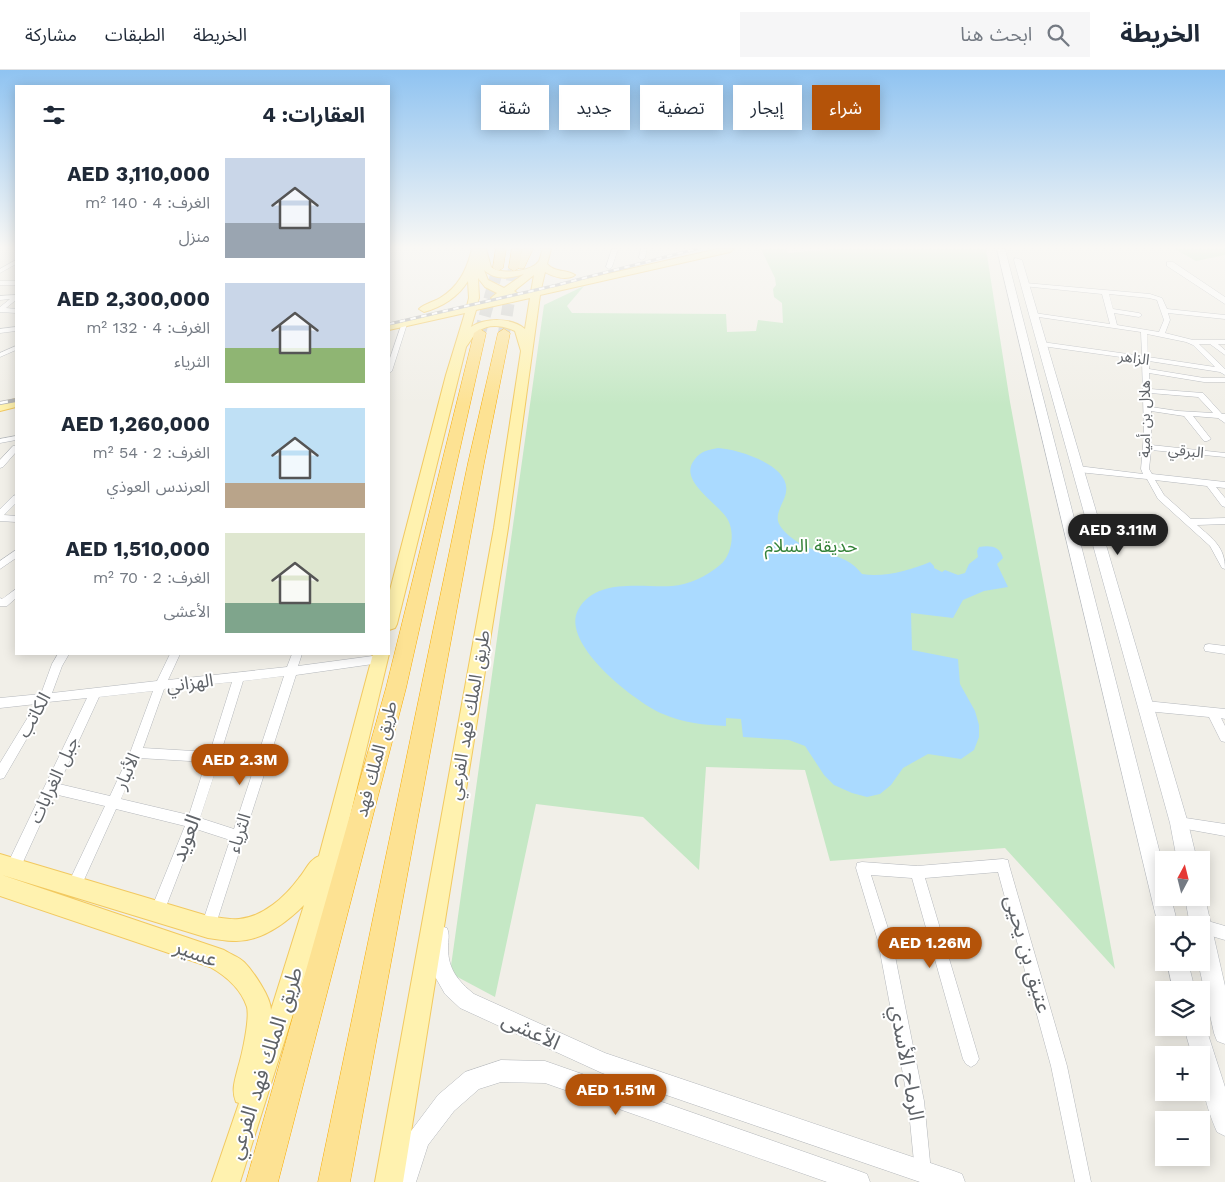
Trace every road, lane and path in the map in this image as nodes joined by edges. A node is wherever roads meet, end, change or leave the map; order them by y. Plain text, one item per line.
1 (11, 301) edge
2 (444, 301) edge
3 (481, 301) edge
4 (481, 301) edge
5 (498, 301) edge
6 (510, 301) edge
7 (530, 301) edge
8 (543, 301) edge
9 (1014, 301) edge
10 (1030, 301) edge
11 (1107, 301) edge
12 (1161, 301) edge
13 (472, 303) junction
14 (0, 310) edge
15 (15, 310) edge
16 (1110, 311) junction
17 (1164, 311) junction
18 (525, 312) junction
19 (423, 314) junction
20 (1034, 315) junction
21 (1139, 315) dead end
22 (390, 317) edge
23 (1225, 317) edge
24 (404, 324) junction
25 (1114, 327) junction
26 (390, 328) edge
27 (15, 329) edge
28 (0, 331) edge
29 (1144, 331) junction
30 (504, 334) tunnel mouth
31 (1161, 334) junction
32 (471, 335) junction
33 (1191, 342) junction
34 (1212, 342) junction
35 (1225, 342) edge
36 (1042, 344) junction
37 (15, 348) edge
38 (459, 351) junction
39 (525, 351) junction
40 (1225, 353) edge
41 (1, 354) edge
42 (15, 356) edge
43 (391, 359) edge
44 (1146, 359) junction
45 (1145, 370) junction
46 (1224, 371) edge
47 (1225, 380) edge
48 (1146, 391) junction
49 (15, 392) edge
50 (0, 395) edge
51 (15, 403) edge
52 (0, 407) edge
53 (1146, 408) junction
54 (1187, 414) junction
55 (1224, 418) edge
56 (15, 438) edge
57 (1207, 439) dead end
58 (0, 441) edge
59 (1147, 447) junction
60 (15, 449) edge
61 (1225, 455) edge
62 (0, 465) edge
63 (1078, 469) junction
64 (1149, 476) junction
65 (1209, 483) junction
66 (1225, 485) edge
67 (15, 499) edge
68 (1225, 504) edge
69 (0, 514) edge
70 (0, 518) edge
71 (15, 519) edge
72 (1225, 520) edge
73 (1188, 522) junction
74 (15, 554) edge
75 (1224, 562) edge
76 (0, 566) edge
77 (15, 594) edge
78 (0, 602) edge
79 (390, 620) edge
80 (1209, 648) dead end
81 (1225, 650) edge
82 (175, 655) edge
83 (297, 655) edge
84 (380, 656) edge
85 (61, 657) edge
86 (292, 671) junction
87 (239, 677) junction
88 (160, 686) junction
89 (94, 693) junction
90 (45, 698) junction
91 (0, 703) edge
92 (1146, 706) junction
93 (1219, 714) edge
94 (1225, 737) edge
95 (136, 753) junction
96 (213, 758) junction
97 (262, 760) junction
98 (0, 774) edge
99 (50, 787) junction
100 (113, 802) junction
101 (193, 822) junction
102 (1179, 824) junction
103 (338, 825) junction
104 (1225, 830) edge
105 (238, 836) junction
106 (447, 843) junction
107 (1185, 851) edge
108 (862, 868) joint
109 (917, 872) junction
110 (3, 877) edge
111 (74, 886) junction
112 (157, 912) junction
113 (1166, 916) edge
114 (208, 927) junction
115 (1210, 929) edge
116 (1225, 933) edge
117 (1210, 967) edge
118 (1225, 1033) edge
119 (1198, 1036) edge
120 (971, 1059) dead end
121 (1225, 1124) edge
122 (923, 1172) junction
123 (225, 1182) edge
124 (262, 1182) edge
125 (334, 1182) edge
126 (389, 1182) edge
127 (405, 1182) edge
128 (859, 1182) edge
129 (954, 1182) edge
130 (1083, 1182) edge

1 - 14 street
2 - 19 main road
3 - 13 main road
4 - 13 main road
5 - 38 main road
6 - 18 main road
7 - 18 main road, طريق الملك فهد الفرعي
8 - 18 main road
9 - 113 main road
10 - 20 main road
11 - 16 street
12 - 17 street
13 - 19 main road
13 - 32 main road
14 - 15 street
16 - 21 street
16 - 25 street
17 - 23 street
17 - 31 street
18 - 39 main road, طريق الملك فهد الفرعي
19 - 22 main road
19 - 24 main road
19 - 32 main road
20 - 25 street
20 - 36 main road
24 - 26 main road
24 - 43 street
25 - 29 street
27 - 28 street
29 - 31 street
29 - 44 street, هلال بن أمية
30 - 125 highway, طريق الملك فهد
31 - 33 street
32 - 38 main road
32 - 124 highway, طريق الملك فهد
33 - 34 street
33 - 46 street
34 - 35 street
34 - 40 street
36 - 44 street, الزاهر
36 - 63 main road
37 - 41 street
38 - 39 main road
38 - 79 main road
39 - 106 main road, طريق الملك فهد الفرعي
41 - 42 street
44 - 45 street, هلال بن أمية
44 - 46 street, الزاهر
45 - 47 street, الزاهر
45 - 48 street, هلال بن أمية
48 - 53 street, هلال بن أمية
48 - 55 street
49 - 50 main road
51 - 52 main road
53 - 54 street
53 - 59 street, هلال بن أمية
54 - 55 street
54 - 57 street
56 - 58 street
59 - 61 street, البرقي
59 - 64 street, هلال بن أمية
60 - 62 street
63 - 64 street
63 - 92 main road
64 - 65 street
64 - 73 street, هلال بن أمية
65 - 66 street
65 - 68 street
67 - 69 street
70 - 71 street
72 - 73 street
73 - 75 street, هلال بن أمية
74 - 76 street
77 - 78 street
80 - 81 street
82 - 88 street, الأنبار
83 - 86 street, الثرياء
84 - 86 street, الهزاني
84 - 103 main road, طريق الملك فهد الفرعي
85 - 90 street, الكاتب
86 - 87 street, الهزاني
86 - 97 street, الثرياء
87 - 88 street, الهزاني
87 - 96 street, العويد
88 - 89 street, الهزاني
88 - 95 street, الأنبار
89 - 90 street, الهزاني
89 - 99 street, جبل الغرابات
90 - 91 street, الهزاني
90 - 98 street, الكاتب
92 - 93 street
92 - 102 main road
93 - 94 street
95 - 96 street
95 - 100 street, الأنبار
96 - 97 street
96 - 101 street, العويد
97 - 105 street, الثرياء
99 - 100 street
99 - 110 street, جبل الغرابات
100 - 101 street
100 - 111 street, الأنبار
101 - 105 street
101 - 112 street, العويد
102 - 104 street
102 - 107 main road
103 - 114 main road, عسير
103 - 123 main road, طريق الملك فهد الفرعي
105 - 114 street, الثرياء
106 - 122 street, الأعشى
106 - 126 main road, طريق الملك فهد الفرعي
108 - 109 street, عتيق بن يحيى
108 - 122 street, الرماح الأسدي
109 - 120 street
109 - 130 street, عتيق بن يحيى
110 - 111 main road, عسير
110 - 123 main road, عسير
111 - 112 main road, عسير
112 - 114 main road, عسير
115 - 116 street
117 - 118 main road
119 - 121 main road
122 - 129 street, الأعشى
127 - 128 street, الأعشى

